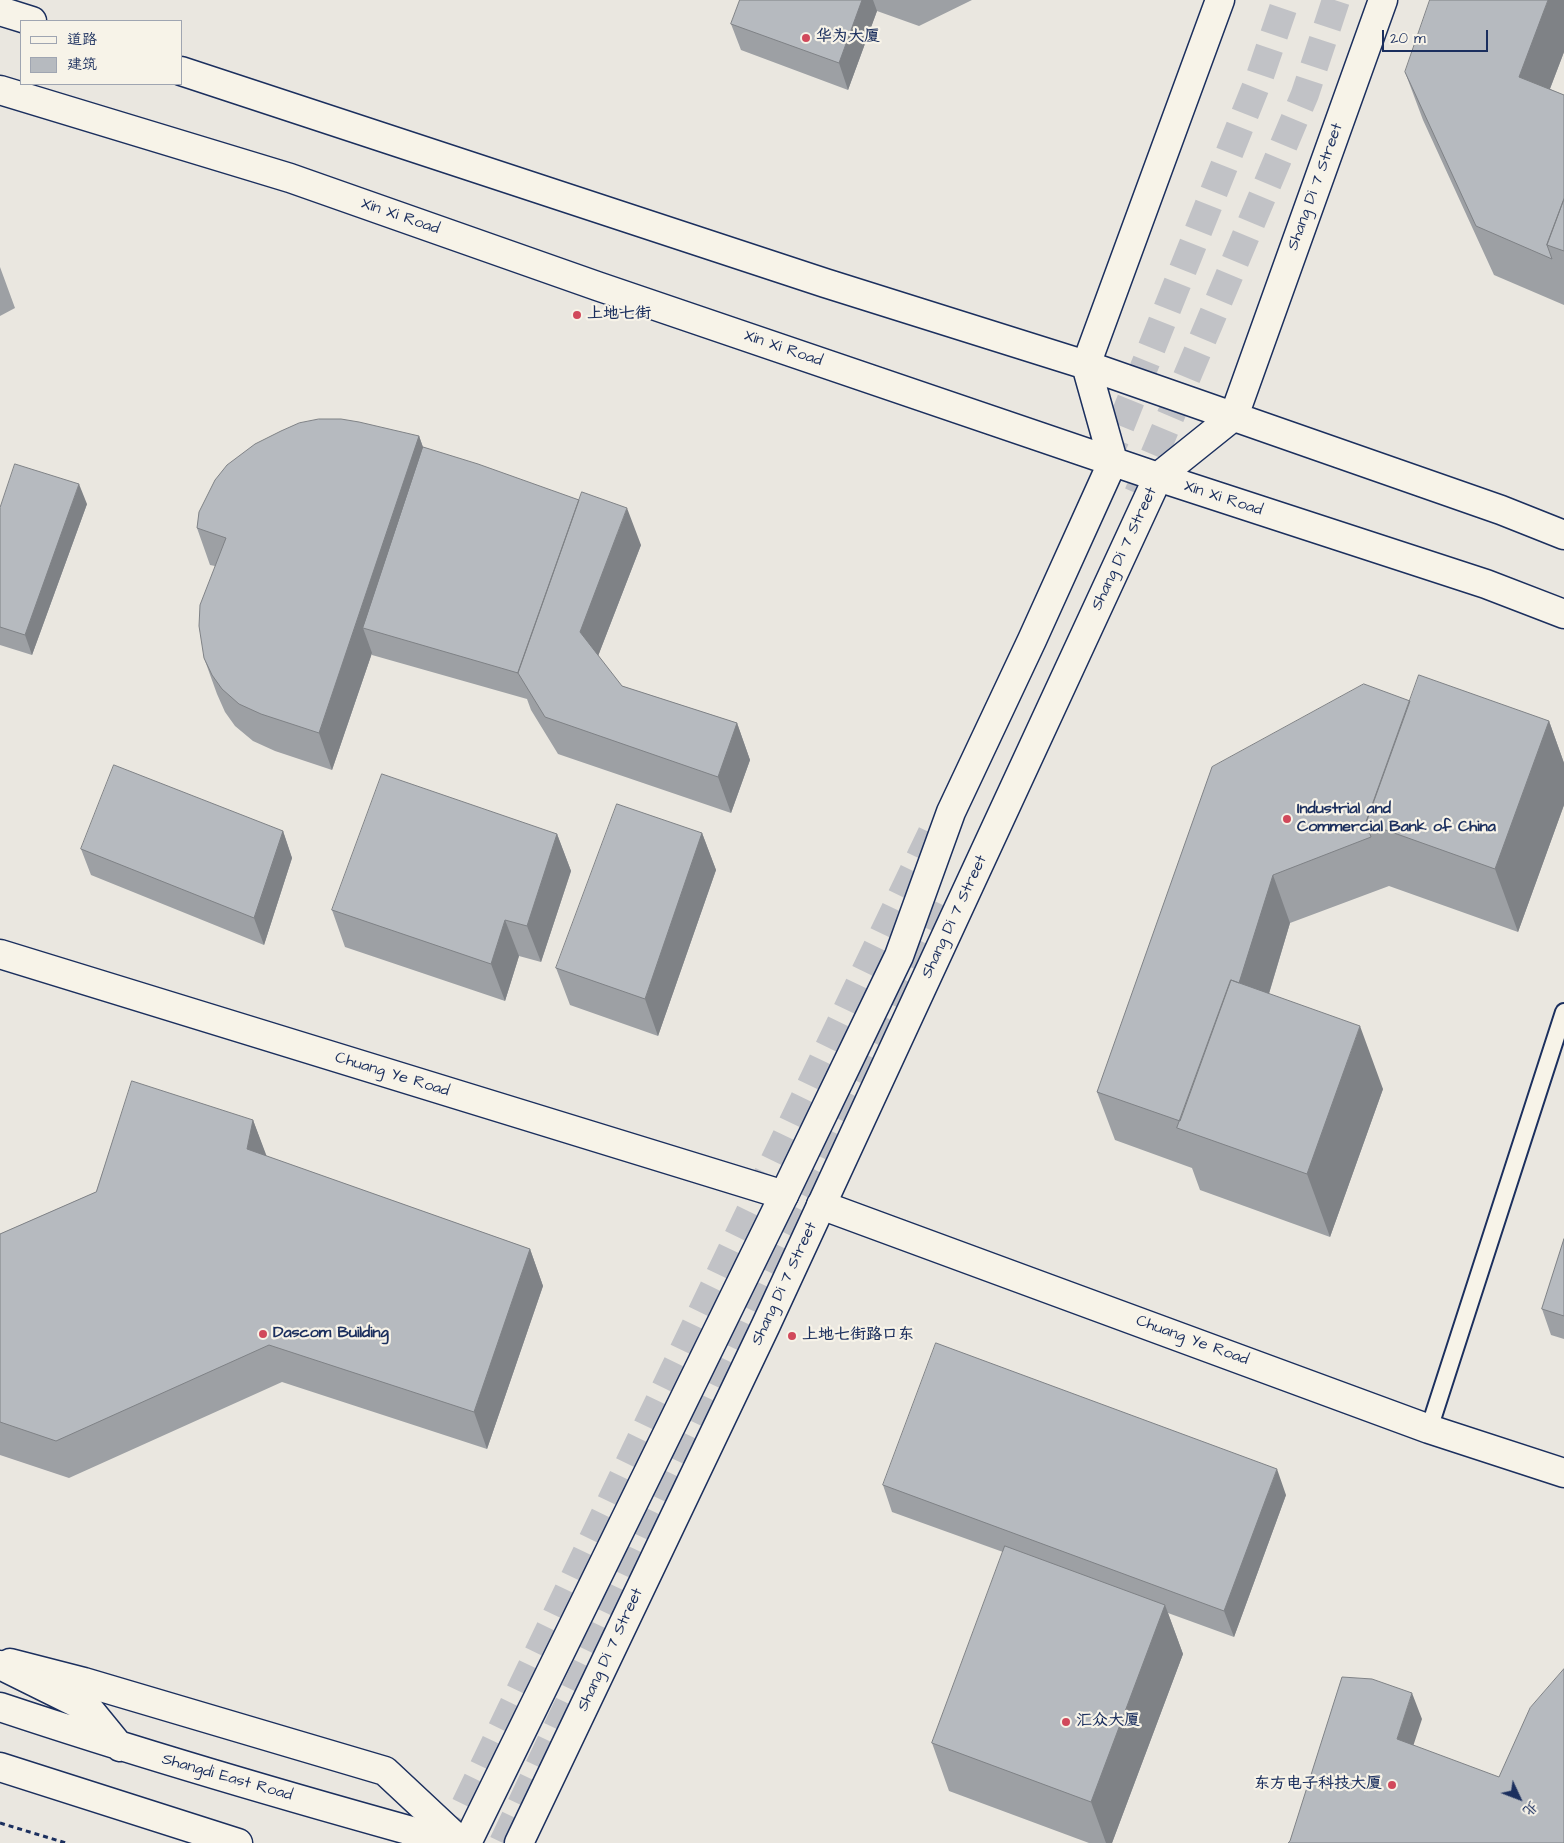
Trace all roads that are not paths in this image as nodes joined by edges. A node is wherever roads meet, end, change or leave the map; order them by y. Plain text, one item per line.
1 (1220, 0) edge
2 (1383, 0) edge
3 (0, 11) edge
4 (29, 20) edge
5 (182, 71) edge
6 (0, 90) edge
7 (1086, 365) junction
8 (1234, 416) junction
9 (1113, 461) junction
10 (1158, 477) junction
11 (1564, 535) edge
12 (1564, 614) edge
13 (0, 954) edge
14 (1564, 1012) edge
15 (784, 1195) junction
16 (821, 1205) junction
17 (1429, 1429) junction
18 (1564, 1473) edge
19 (0, 1660) edge
20 (0, 1665) edge
21 (0, 1707) edge
22 (120, 1747) junction
23 (0, 1767) edge
24 (238, 1843) edge
25 (455, 1843) edge
26 (462, 1843) edge
27 (467, 1843) edge
28 (520, 1843) edge

1 - 7 main road
2 - 8 main road, Shang Di 7 Street
3 - 4 main road
5 - 7 main road
6 - 9 main road, Xin Xi Road
7 - 8 main road
7 - 9 main road
8 - 10 main road, Shang Di 7 Street
8 - 11 main road
9 - 10 main road, Xin Xi Road
9 - 15 main road
10 - 12 main road, Xin Xi Road
10 - 16 main road, Shang Di 7 Street
13 - 15 main road, Chuang Ye Road
14 - 17 lane
15 - 27 main road
16 - 17 main road, Chuang Ye Road
16 - 28 main road, Shang Di 7 Street
17 - 18 main road, Chuang Ye Road
19 - 26 main road
20 - 22 main road
21 - 22 main road, Shangdi East Road
22 - 25 main road, Shangdi East Road
23 - 24 main road

